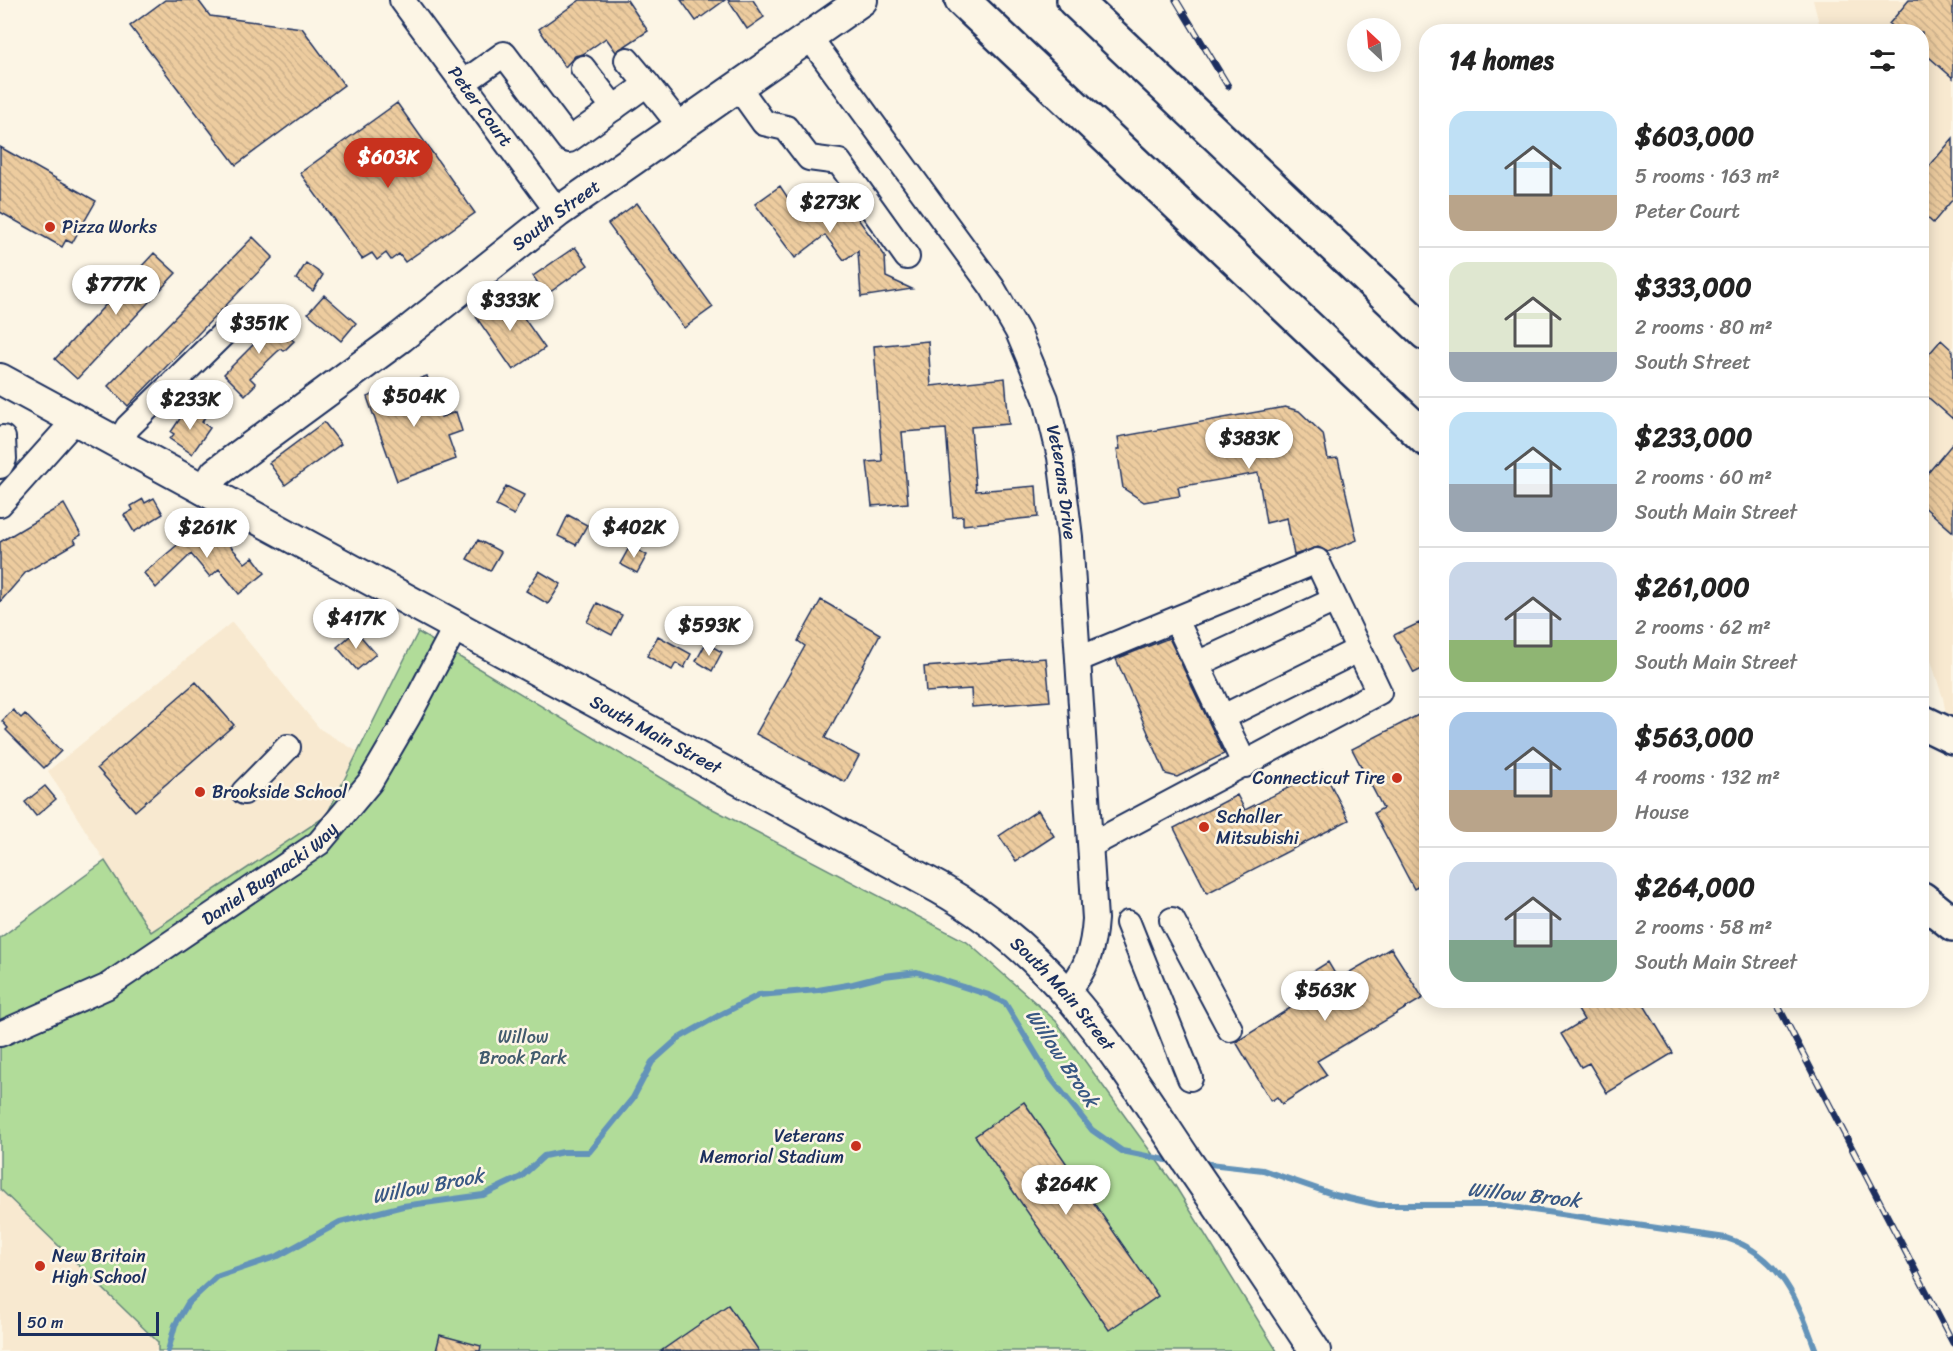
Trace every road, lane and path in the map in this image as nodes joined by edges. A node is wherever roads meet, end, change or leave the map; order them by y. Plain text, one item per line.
1 (402, 0) edge
2 (862, 0) edge
3 (962, 0) edge
4 (1074, 0) edge
5 (810, 38) junction
6 (627, 60) dead end
7 (583, 68) dead end
8 (463, 83) junction
9 (647, 84) junction
10 (739, 88) junction
11 (614, 108) junction
12 (681, 127) junction
13 (558, 212) junction
14 (907, 257) dead end
15 (1419, 326) edge
16 (226, 331) dead end
17 (0, 379) edge
18 (76, 419) junction
19 (1419, 432) edge
20 (3, 438) dead end
21 (119, 443) junction
22 (0, 466) edge
23 (205, 490) junction
24 (3, 492) edge
25 (1335, 600) junction
26 (1176, 620) junction
27 (456, 626) junction
28 (1358, 650) junction
29 (1079, 659) junction
30 (1197, 664) junction
31 (1223, 717) junction
32 (1929, 725) edge
33 (1953, 737) edge
34 (288, 747) dead end
35 (1245, 765) junction
36 (244, 792) dead end
37 (1091, 845) junction
38 (1929, 905) edge
39 (1172, 920) dead end
40 (1128, 923) dead end
41 (1953, 924) edge
42 (1067, 992) junction
43 (1230, 1029) dead end
44 (0, 1034) edge
45 (1190, 1078) dead end
46 (1315, 1351) edge

1 - 8 street, Peter Court
2 - 5 main road, South Street
3 - 19 highway
4 - 15 highway
5 - 10 main road, South Street
5 - 29 street, Veterans Drive
6 - 9 street
7 - 11 street
8 - 11 street
8 - 13 street, Peter Court
9 - 11 street
9 - 12 street
10 - 12 main road, South Street
10 - 14 street
12 - 13 main road, South Street
13 - 23 main road, South Street
16 - 21 street
17 - 18 main road, South Main Street
18 - 21 main road, South Main Street
18 - 24 street
20 - 22 street
21 - 23 main road, South Main Street
23 - 27 main road, South Main Street
25 - 26 street
25 - 28 street
25 - 30 street
26 - 29 street
26 - 30 street
27 - 42 main road, South Main Street
27 - 44 street, Daniel Bugnacki Way
28 - 31 street
28 - 35 street
29 - 37 street, Veterans Drive
30 - 31 street
31 - 35 street
32 - 33 highway
34 - 36 street
35 - 37 street
37 - 42 street, Veterans Drive
38 - 41 highway
39 - 43 street
40 - 45 street
42 - 46 main road, South Main Street

